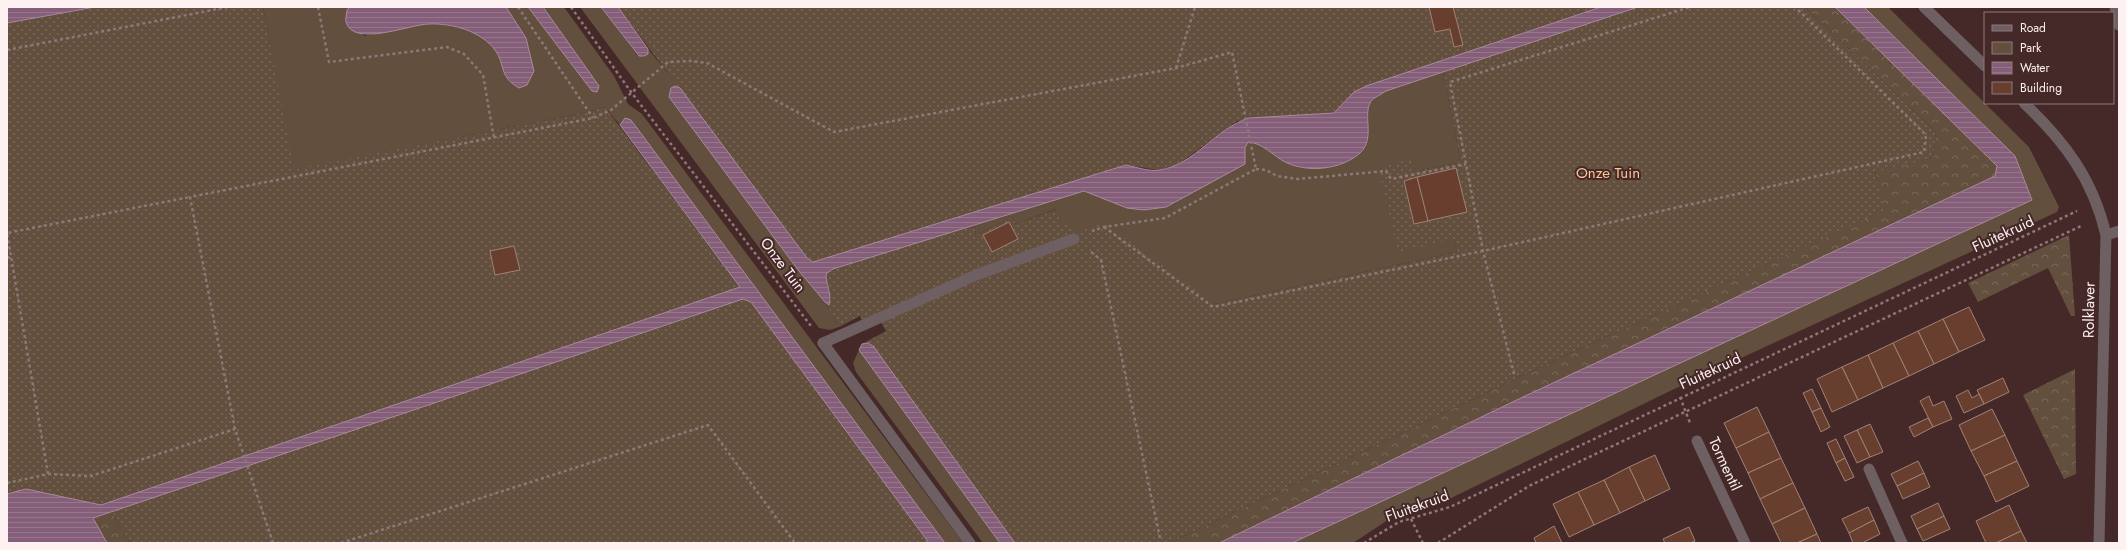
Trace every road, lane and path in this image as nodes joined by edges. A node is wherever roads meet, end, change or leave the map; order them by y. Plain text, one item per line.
1 (228, 7) edge
2 (318, 7) edge
3 (518, 7) edge
4 (571, 7) edge
5 (1195, 7) edge
6 (1690, 7) edge
7 (1795, 7) edge
8 (1924, 7) edge
9 (2115, 7) edge
10 (2119, 25) edge
11 (7, 50) edge
12 (1984, 65) edge
13 (1176, 68) junction
14 (631, 92) junction
15 (2025, 104) edge
16 (593, 118) junction
17 (494, 138) junction
18 (1466, 164) junction
19 (1256, 169) junction
20 (190, 198) junction
21 (2064, 217) dead end
22 (2102, 217) junction
23 (1104, 227) junction
24 (2119, 231) edge
25 (2106, 235) junction
26 (1074, 239) junction
27 (1483, 251) junction
28 (11, 257) junction
29 (7, 258) edge
30 (823, 343) junction
31 (1514, 374) dead end
32 (1680, 397) junction
33 (1685, 411) junction
34 (235, 429) junction
35 (1697, 441) joint
36 (1870, 469) dead end
37 (48, 474) junction
38 (7, 483) edge
39 (1410, 519) junction
40 (1160, 538) dead end
41 (273, 543) edge
42 (341, 543) edge
43 (795, 543) edge
44 (970, 543) edge
45 (1364, 543) edge
46 (1423, 543) edge
47 (1438, 543) edge
48 (1745, 543) edge
49 (1902, 543) edge
50 (2099, 543) edge

1 - 11 path
2 - 17 path
3 - 16 path
4 - 14 path, Onze Tuin
5 - 13 path
6 - 18 path
7 - 27 path
8 - 12 street
9 - 10 street
13 - 14 path
13 - 19 path
14 - 16 path
14 - 30 path, Onze Tuin
15 - 22 street, Rolklaver
16 - 17 path
17 - 20 path
18 - 19 path
18 - 27 path
19 - 23 path
20 - 28 path
20 - 34 path
21 - 32 path, Fluitekruid
22 - 25 street, Rolklaver
22 - 33 path
23 - 26 path
23 - 27 path
24 - 25 street
25 - 50 street, Rolklaver
26 - 30 street
26 - 40 path
27 - 31 path
28 - 29 path
28 - 37 path
30 - 44 street
32 - 33 path, Tormentil
32 - 39 path, Fluitekruid
33 - 35 path, Tormentil
33 - 47 path
34 - 37 path
34 - 41 path
35 - 48 street, Tormentil
36 - 49 street
37 - 38 path
39 - 45 path, Fluitekruid
39 - 46 path
42 - 43 path

